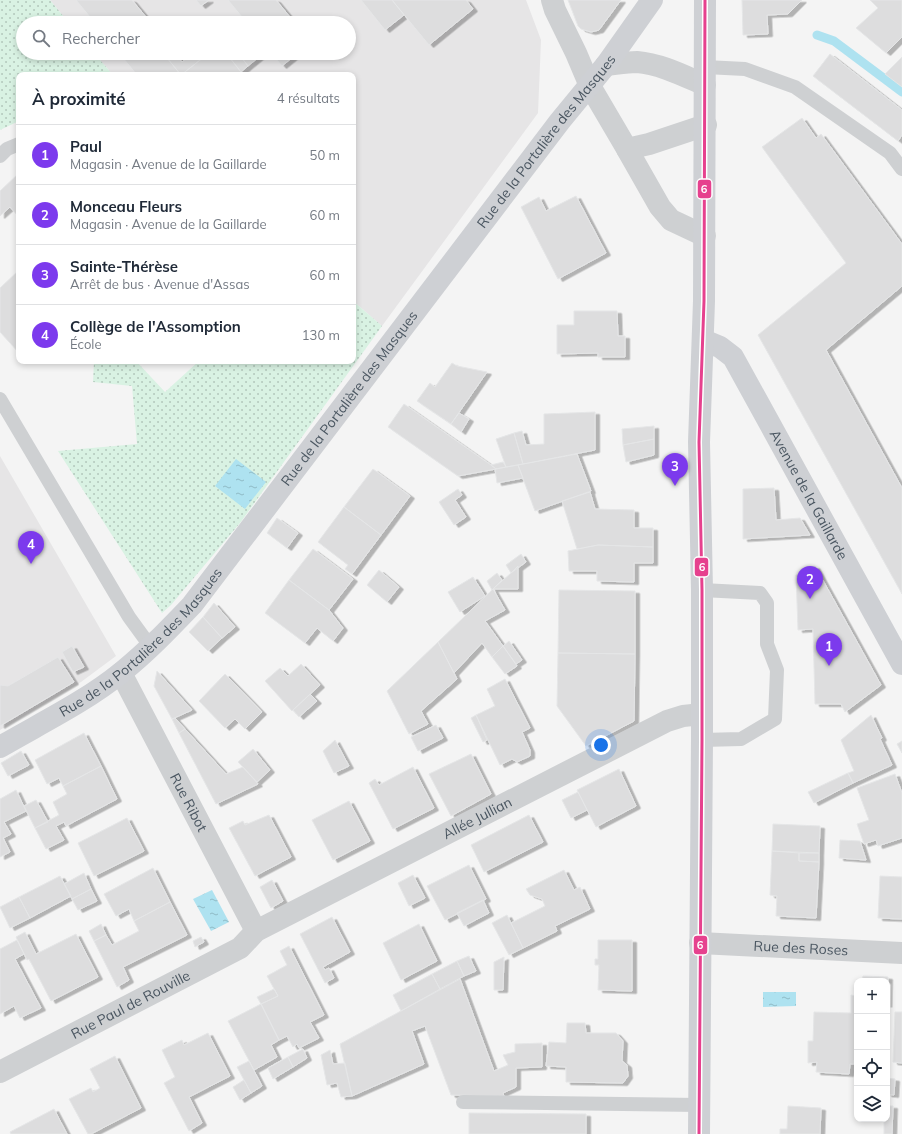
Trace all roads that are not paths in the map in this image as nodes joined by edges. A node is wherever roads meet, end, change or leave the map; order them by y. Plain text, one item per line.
1 (552, 0) edge
2 (652, 0) edge
3 (705, 0) edge
4 (606, 65) junction
5 (705, 76) junction
6 (590, 86) junction
7 (706, 125) junction
8 (16, 145) edge
9 (627, 149) junction
10 (0, 156) edge
11 (902, 169) edge
12 (705, 236) junction
13 (703, 340) junction
14 (0, 399) edge
15 (702, 590) junction
16 (153, 646) junction
17 (902, 664) edge
18 (121, 673) junction
19 (702, 714) junction
20 (702, 740) junction
21 (0, 747) edge
22 (256, 931) junction
23 (700, 943) junction
24 (902, 953) edge
25 (0, 1072) edge
26 (463, 1102) dead end
27 (699, 1105) junction
28 (699, 1134) edge

1 - 6 street
2 - 4 street, Rue de la Portalière des Masques
3 - 5 street
4 - 5 street
4 - 6 street, Rue de la Portalière des Masques
5 - 7 street
5 - 11 lane
6 - 9 street
6 - 16 street, Rue de la Portalière des Masques
7 - 9 street
7 - 12 street
8 - 10 lane
9 - 12 street
12 - 13 street
13 - 15 street
13 - 17 street, Avenue de la Gaillarde
14 - 16 lane
15 - 19 street
15 - 20 lane
16 - 18 street, Rue de la Portalière des Masques
18 - 21 street, Rue de la Portalière des Masques
18 - 22 street, Rue Ribot
19 - 20 street
19 - 22 street, Allée Jullian
20 - 23 street
22 - 25 street, Rue Paul de Rouville
23 - 24 street, Rue des Roses
23 - 27 street
26 - 27 lane
27 - 28 street

